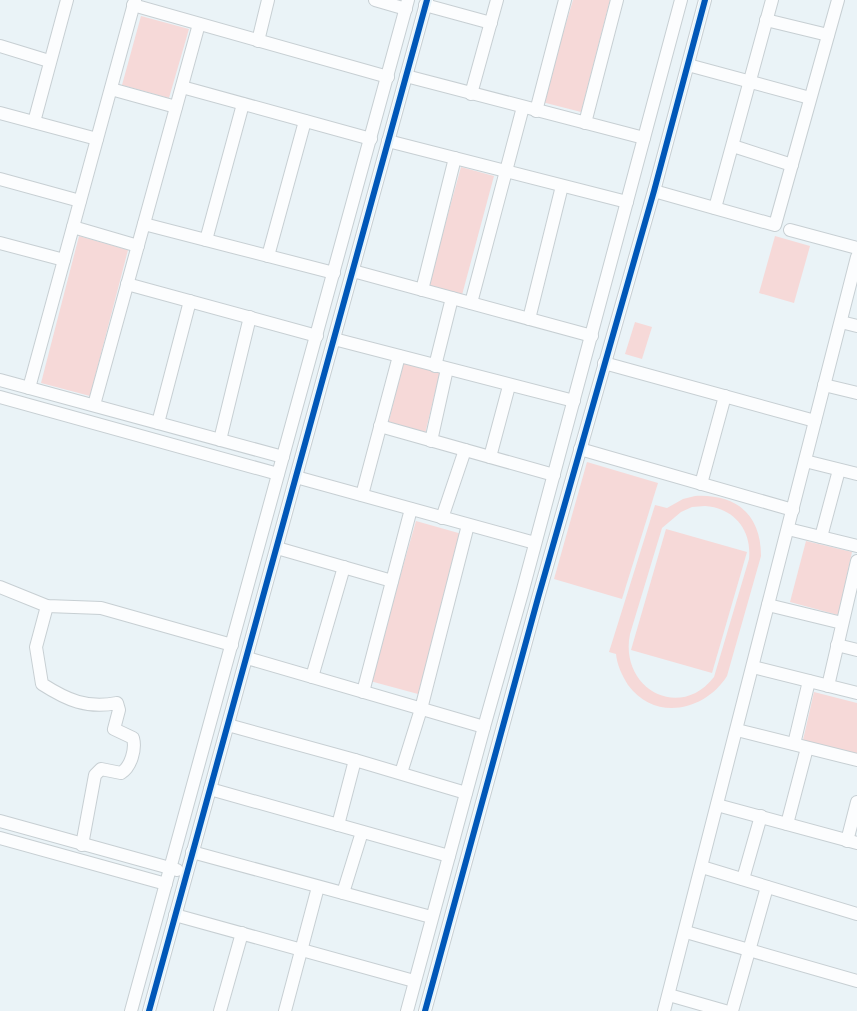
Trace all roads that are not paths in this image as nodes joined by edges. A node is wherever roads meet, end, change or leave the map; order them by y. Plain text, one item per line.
1 (67, 0) edge
2 (268, 0) edge
3 (375, 0) edge
4 (497, 0) edge
5 (565, 0) edge
6 (617, 0) edge
7 (681, 0) edge
8 (705, 0) edge
9 (772, 0) edge
10 (838, 0) edge
11 (134, 3) edge
12 (426, 3) edge
13 (407, 4) edge
14 (766, 21) junction
15 (491, 23) junction
16 (199, 24) junction
17 (828, 35) junction
18 (258, 40) junction
19 (0, 46) edge
20 (49, 61) junction
21 (688, 65) junction
22 (406, 76) junction
23 (388, 77) junction
24 (750, 83) junction
25 (182, 87) junction
26 (111, 89) junction
27 (471, 94) junction
28 (810, 98) junction
29 (243, 104) junction
30 (176, 107) junction
31 (523, 107) junction
32 (536, 111) junction
33 (0, 113) edge
34 (305, 121) junction
35 (34, 122) junction
36 (585, 123) junction
37 (644, 138) junction
38 (97, 139) junction
39 (371, 139) junction
40 (388, 141) junction
41 (733, 146) junction
42 (455, 158) junction
43 (792, 165) junction
44 (504, 171) junction
45 (361, 176) junction
46 (0, 179) edge
47 (377, 181) junction
48 (562, 186) junction
49 (654, 191) junction
50 (80, 201) junction
51 (627, 202) junction
52 (715, 208) junction
53 (144, 224) junction
54 (73, 227) junction
55 (790, 230) dead end
56 (206, 240) junction
57 (0, 243) edge
58 (138, 246) junction
59 (857, 248) edge
60 (268, 256) junction
61 (857, 257) edge
62 (64, 260) junction
63 (353, 271) junction
64 (334, 273) junction
65 (127, 284) junction
66 (422, 290) junction
67 (452, 298) junction
68 (190, 301) junction
69 (471, 303) junction
70 (598, 314) junction
71 (250, 317) junction
72 (529, 319) junction
73 (617, 319) junction
74 (841, 322) junction
75 (857, 326) edge
76 (317, 336) junction
77 (592, 336) junction
78 (334, 339) junction
79 (399, 356) junction
80 (604, 363) junction
81 (441, 368) junction
82 (0, 380) edge
83 (824, 385) junction
84 (509, 386) junction
85 (29, 388) junction
86 (50, 393) junction
87 (857, 393) edge
88 (725, 396) junction
89 (0, 397) edge
90 (574, 401) junction
91 (94, 405) junction
92 (46, 410) junction
93 (815, 421) junction
94 (158, 423) junction
95 (380, 426) junction
96 (220, 440) junction
97 (431, 441) junction
98 (580, 449) junction
99 (465, 450) junction
100 (283, 457) junction
101 (490, 457) junction
102 (805, 461) junction
103 (839, 470) junction
104 (278, 474) junction
105 (857, 474) edge
106 (554, 475) junction
107 (296, 477) junction
108 (701, 484) junction
109 (362, 495) junction
110 (411, 509) junction
111 (792, 510) junction
112 (442, 518) junction
113 (468, 525) junction
114 (788, 529) junction
115 (821, 537) junction
116 (536, 543) junction
117 (857, 546) edge
118 (277, 548) junction
119 (857, 561) edge
120 (344, 567) junction
121 (392, 581) junction
122 (0, 587) edge
123 (522, 593) junction
124 (538, 598) junction
125 (768, 605) junction
126 (47, 606) junction
127 (842, 623) junction
128 (232, 645) junction
129 (837, 645) junction
130 (857, 650) edge
131 (247, 658) junction
132 (753, 667) junction
133 (312, 677) junction
134 (809, 681) junction
135 (828, 686) junction
136 (363, 692) junction
137 (857, 693) edge
138 (421, 709) junction
139 (228, 725) junction
140 (484, 727) junction
141 (737, 730) junction
142 (794, 744) junction
143 (807, 747) junction
144 (355, 760) junction
145 (857, 760) edge
146 (401, 773) junction
147 (210, 789) junction
148 (466, 793) junction
149 (857, 802) edge
150 (717, 805) junction
151 (760, 816) junction
152 (0, 821) edge
153 (788, 824) junction
154 (338, 825) junction
155 (457, 827) junction
156 (36, 831) junction
157 (474, 831) junction
158 (362, 832) junction
159 (0, 838) edge
160 (852, 842) edge
161 (82, 845) junction
162 (32, 846) junction
163 (192, 852) junction
164 (449, 856) junction
165 (702, 867) junction
166 (171, 869) junction
167 (187, 873) junction
168 (742, 879) junction
169 (166, 884) junction
170 (318, 886) junction
171 (767, 887) junction
172 (343, 893) junction
173 (857, 914) edge
174 (175, 915) junction
175 (431, 917) junction
176 (242, 933) junction
177 (686, 933) junction
178 (300, 950) junction
179 (749, 950) junction
180 (414, 981) junction
181 (857, 981) edge
182 (137, 988) junction
183 (154, 993) junction
184 (669, 995) junction
185 (131, 1011) edge
186 (148, 1011) edge
187 (220, 1011) edge
188 (285, 1011) edge
189 (407, 1011) edge
190 (425, 1011) edge
191 (664, 1011) edge
192 (725, 1011) edge
193 (732, 1011) edge

1 - 20 street
2 - 18 street
3 - 13 street
4 - 15 street
5 - 32 street
6 - 36 street
7 - 37 street
8 - 21 street
9 - 14 street
10 - 17 street
11 - 16 street
11 - 26 street
12 - 15 street
12 - 22 street
13 - 23 street
14 - 17 street
14 - 24 street
15 - 27 street
16 - 18 street
16 - 25 street
17 - 28 street
18 - 23 street
19 - 20 street
20 - 35 street
21 - 24 street
21 - 49 street
22 - 27 street
22 - 40 street
23 - 39 street
24 - 28 street
24 - 41 street
25 - 29 street
25 - 30 street
26 - 30 street
26 - 38 street
27 - 31 street
28 - 43 street
29 - 34 street
29 - 56 street
30 - 53 street
31 - 32 street
31 - 44 street
32 - 36 street
33 - 35 street
34 - 39 street
34 - 60 street
35 - 38 street
36 - 37 street
37 - 51 street
38 - 50 street
39 - 45 street
40 - 42 street
40 - 47 street
41 - 43 street
41 - 52 street
42 - 44 street
42 - 66 street
43 - 52 street
44 - 48 street
44 - 69 street
45 - 47 street
45 - 64 street
46 - 50 street
47 - 63 street
48 - 51 street
48 - 72 street
49 - 52 street
49 - 73 street
50 - 54 street
51 - 70 street
53 - 56 street
53 - 58 street
54 - 58 street
54 - 62 street
55 - 59 street
56 - 60 street
57 - 62 street
58 - 65 street
60 - 64 street
61 - 74 street
62 - 85 street
63 - 66 street
63 - 78 street
64 - 76 street
65 - 68 street
65 - 91 street
66 - 67 street
67 - 69 street
67 - 81 street
68 - 71 street
68 - 94 street
69 - 72 street
70 - 73 street
70 - 77 street
71 - 76 street
71 - 96 street
72 - 77 street
73 - 80 street
74 - 75 street
74 - 83 street
76 - 100 street
77 - 90 street
78 - 79 street
78 - 107 street
79 - 81 street
79 - 95 street
80 - 88 street
80 - 98 street
81 - 84 street
81 - 97 street
82 - 85 street
83 - 87 street
83 - 93 street
84 - 90 street
84 - 101 street
85 - 86 street
86 - 91 street
86 - 92 street
88 - 93 street
88 - 108 street
89 - 92 street
90 - 106 street
91 - 94 street
92 - 104 street
93 - 102 street
94 - 96 street
95 - 97 street
95 - 109 street
96 - 100 street
97 - 99 street
98 - 108 street
98 - 124 street
99 - 101 street
99 - 112 street
100 - 104 street
101 - 106 street
102 - 103 street
102 - 111 street
103 - 105 street
103 - 115 street
104 - 128 street
106 - 116 street
107 - 109 street
107 - 118 street
108 - 111 street
109 - 110 street
110 - 112 street
110 - 121 street
111 - 114 street
112 - 113 street
113 - 116 street
113 - 138 street
114 - 115 street
114 - 125 street
115 - 117 street
116 - 123 street
118 - 120 street
118 - 131 street
119 - 127 street
120 - 121 street
120 - 133 street
121 - 136 street
122 - 126 street
123 - 124 street
123 - 140 street
124 - 157 street
125 - 127 street
125 - 132 street
126 - 128 street
126 - 161 street
127 - 129 street
128 - 166 street
129 - 130 street
129 - 135 street
131 - 133 street
131 - 139 street
132 - 134 street
132 - 141 street
133 - 136 street
134 - 135 street
134 - 142 street
135 - 137 street
136 - 138 street
138 - 140 street
138 - 146 street
139 - 144 street
139 - 147 street
140 - 148 street
141 - 142 street
141 - 150 street
142 - 143 street
143 - 145 street
143 - 153 street
144 - 146 street
144 - 154 street
146 - 148 street
147 - 154 street
147 - 163 street
148 - 155 street
149 - 160 street
150 - 151 street
150 - 165 street
151 - 153 street
151 - 168 street
152 - 156 street
153 - 160 street
154 - 158 street
155 - 157 street
155 - 164 street
156 - 161 street
156 - 162 street
157 - 190 street
158 - 164 street
158 - 172 street
159 - 162 street
161 - 166 street
162 - 169 street
163 - 167 street
163 - 170 street
164 - 175 street
165 - 168 street
165 - 177 street
166 - 167 street
166 - 169 street
167 - 174 street
168 - 171 street
169 - 182 street
170 - 172 street
170 - 178 street
171 - 173 street
171 - 179 street
172 - 175 street
174 - 176 street
174 - 183 street
175 - 180 street
176 - 178 street
176 - 187 street
177 - 179 street
177 - 184 street
178 - 180 street
178 - 188 street
179 - 181 street
179 - 193 street
180 - 189 street
182 - 183 street
182 - 185 street
183 - 186 street
184 - 191 street
184 - 192 street

